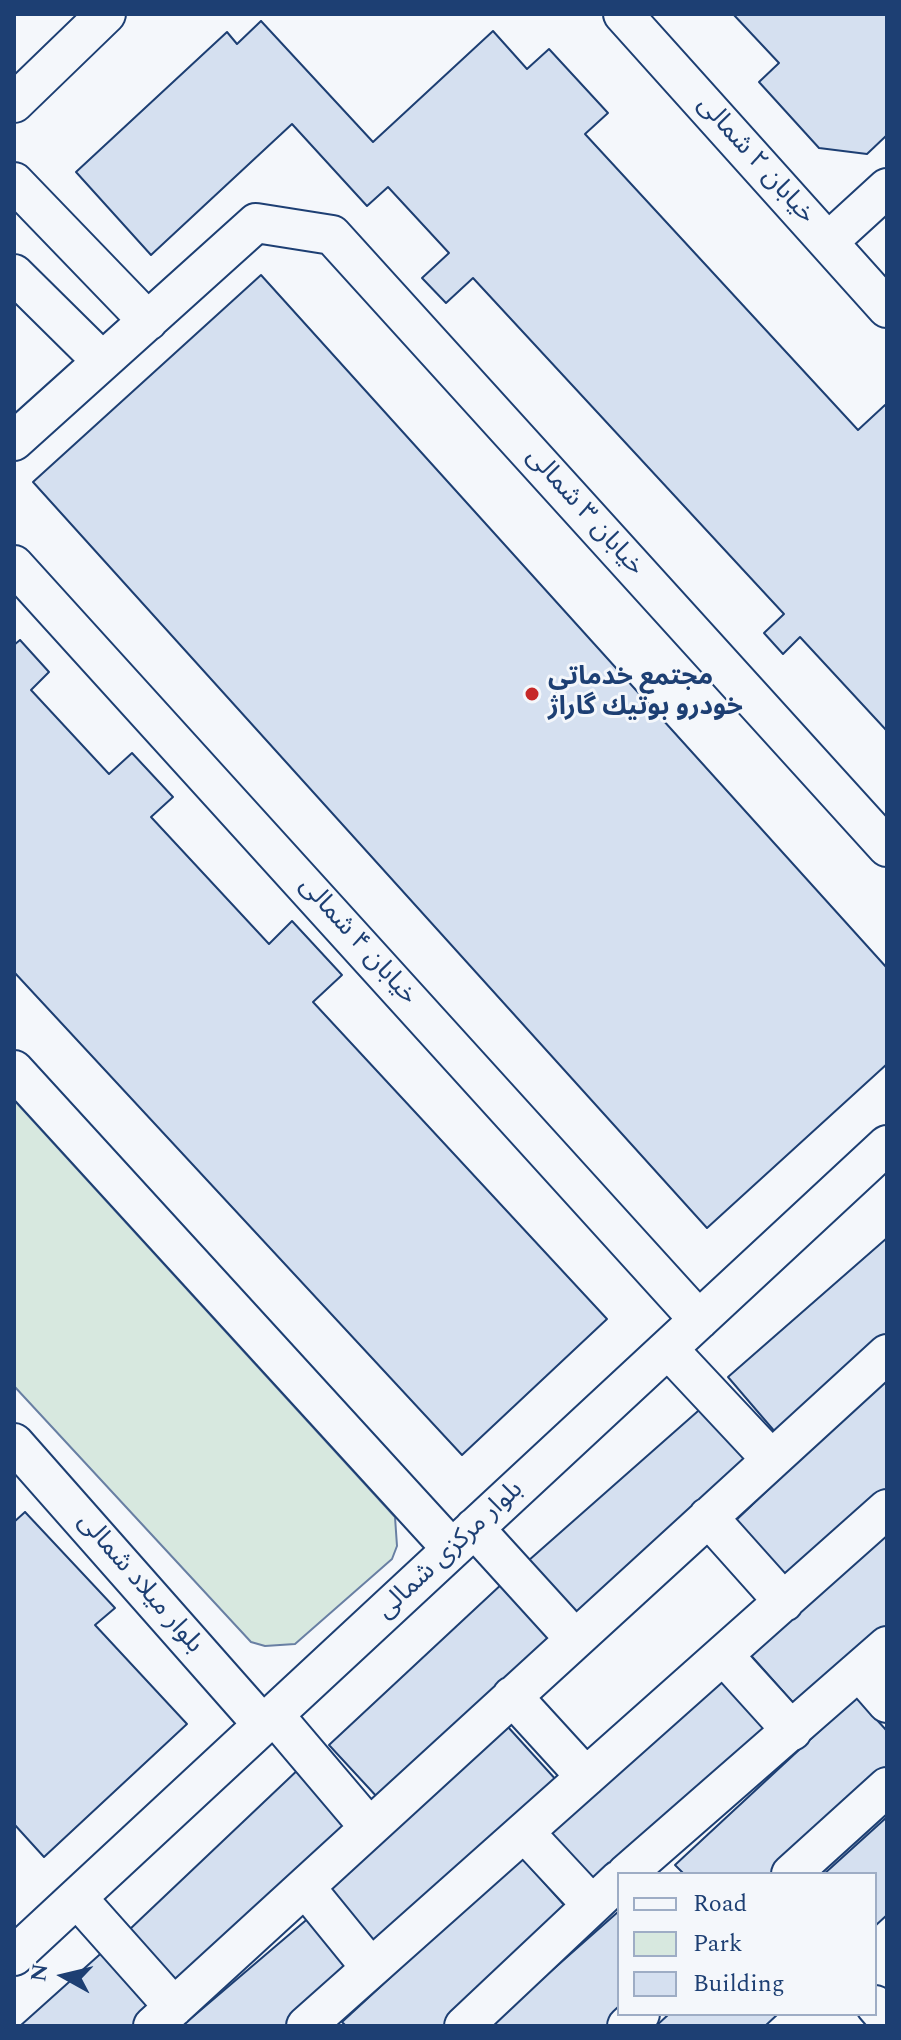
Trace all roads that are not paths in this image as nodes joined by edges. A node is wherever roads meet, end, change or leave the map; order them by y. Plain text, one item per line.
1 (106, 14) edge
2 (623, 14) edge
3 (14, 103) edge
4 (14, 182) edge
5 (887, 188) edge
6 (828, 242) junction
7 (14, 274) edge
8 (887, 308) edge
9 (148, 321) junction
10 (102, 361) junction
11 (14, 441) edge
12 (14, 565) edge
13 (887, 847) edge
14 (14, 1070) edge
15 (879, 1167) edge
16 (699, 1320) junction
17 (668, 1349) junction
18 (887, 1354) edge
19 (14, 1443) edge
20 (771, 1459) junction
21 (887, 1509) edge
22 (708, 1517) junction
23 (463, 1539) junction
24 (784, 1602) junction
25 (575, 1639) junction
26 (887, 1646) edge
27 (725, 1657) junction
28 (860, 1672) junction
29 (512, 1696) junction
30 (887, 1703) edge
31 (268, 1720) junction
32 (792, 1731) junction
33 (586, 1777) junction
34 (887, 1787) edge
35 (369, 1827) junction
36 (524, 1832) junction
37 (635, 1872) edge
38 (793, 1872) edge
39 (617, 1873) edge
40 (305, 1887) junction
41 (617, 1888) edge
42 (77, 1898) junction
43 (18, 1946) edge
44 (371, 1968) junction
45 (163, 2016) edge
46 (312, 2024) edge
47 (464, 2026) edge

1 - 3 lane
2 - 6 lane, خیابان ۲ شمالی
4 - 9 lane
5 - 6 lane
6 - 8 lane, خیابان ۲ شمالی
7 - 10 lane
9 - 10 lane
9 - 13 lane, خیابان ۳ شمالی
10 - 11 lane
12 - 16 lane, خیابان ۴ شمالی
14 - 23 lane
15 - 16 lane, بلوار مرکزی شمالی
16 - 17 lane, بلوار مرکزی شمالی
17 - 20 lane
17 - 23 lane, بلوار مرکزی شمالی
18 - 20 lane
19 - 31 lane, بلوار میلاد شمالی
20 - 22 lane
21 - 24 lane
22 - 24 lane
22 - 25 lane
23 - 25 lane
23 - 31 lane, بلوار مرکزی شمالی
24 - 27 lane
25 - 29 lane
26 - 28 lane
27 - 32 lane
27 - 33 lane
28 - 30 lane
28 - 32 lane
29 - 33 lane
29 - 35 lane
31 - 35 lane, بلوار میلاد شمالی
31 - 42 lane, بلوار مرکزی شمالی
32 - 37 lane
33 - 36 lane
34 - 38 lane
35 - 40 lane
36 - 39 lane
36 - 44 lane
40 - 44 lane
40 - 45 lane
41 - 47 lane
42 - 43 lane, بلوار مرکزی شمالی
42 - 45 lane
44 - 46 lane

